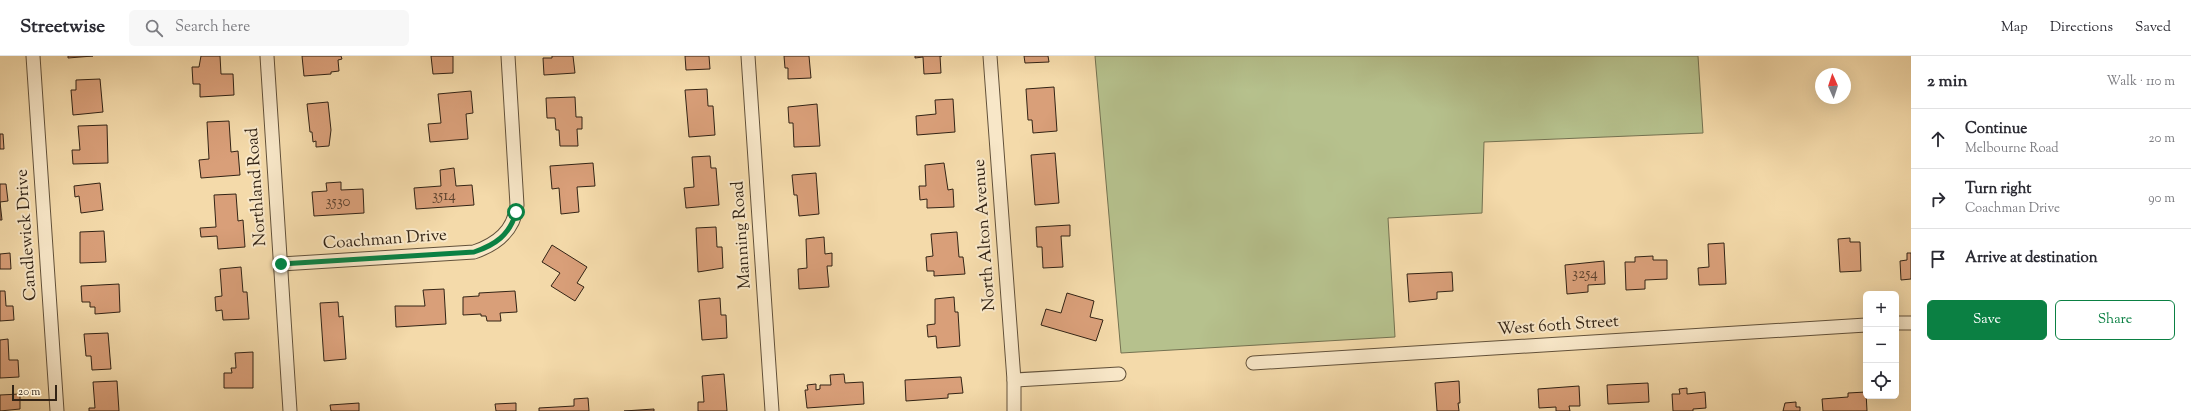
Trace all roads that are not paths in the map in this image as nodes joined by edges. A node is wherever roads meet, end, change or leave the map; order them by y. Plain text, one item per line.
1 (33, 56) edge
2 (267, 56) edge
3 (508, 56) edge
4 (748, 56) edge
5 (990, 56) edge
6 (281, 264) junction
7 (1911, 322) edge
8 (1899, 324) edge
9 (1863, 325) edge
10 (1253, 363) dead end
11 (1119, 374) dead end
12 (1014, 380) junction
13 (57, 411) edge
14 (290, 411) edge
15 (772, 411) edge
16 (1014, 411) edge

1 - 13 street, Candlewick Drive
2 - 6 street, Northland Road
3 - 6 street, Coachman Drive
4 - 15 street, Manning Road
5 - 12 street, North Alton Avenue
6 - 14 street, Northland Road
7 - 8 street
9 - 10 street, West 60th Street
11 - 12 street
12 - 16 street, North Alton Avenue

